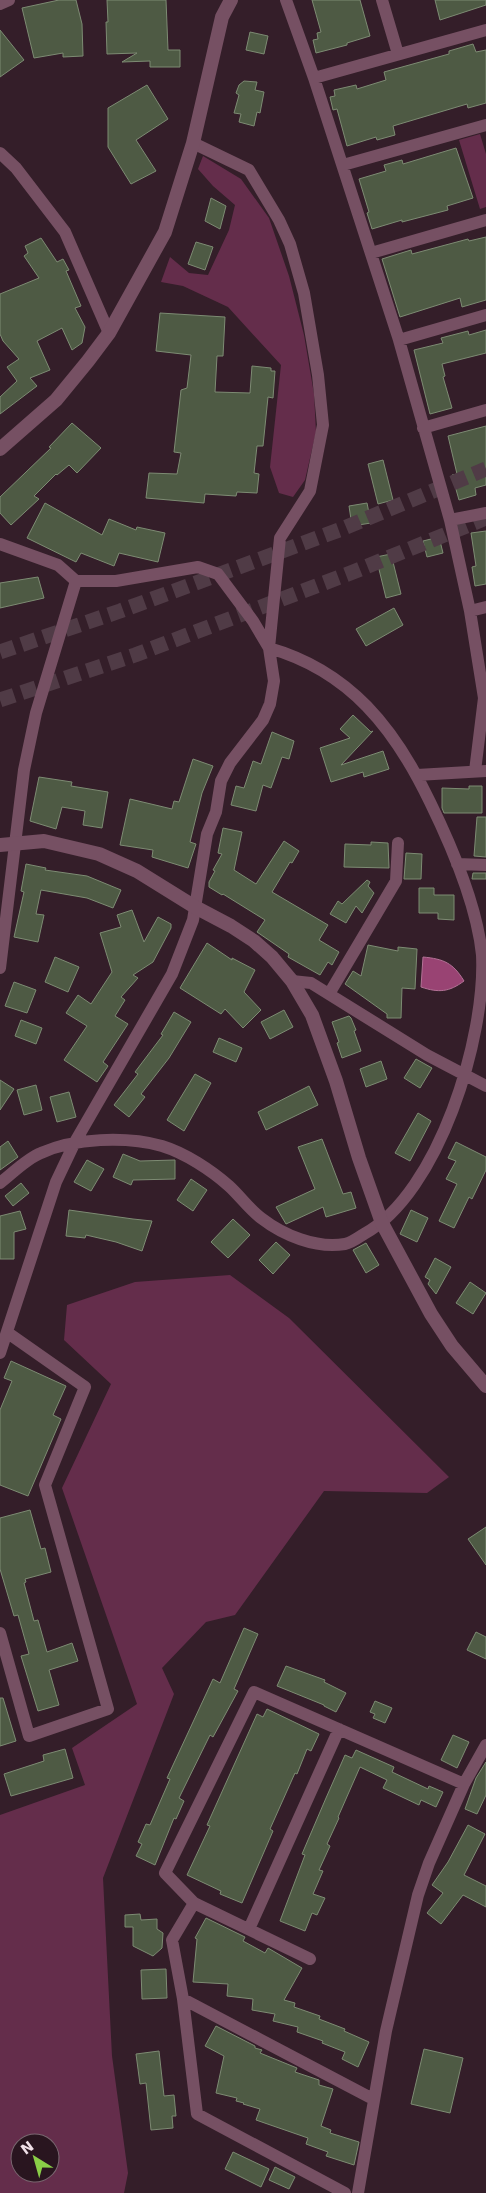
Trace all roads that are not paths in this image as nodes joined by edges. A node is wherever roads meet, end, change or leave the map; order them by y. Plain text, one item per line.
1 (9, 0) edge
2 (232, 0) edge
3 (286, 0) edge
4 (382, 0) edge
5 (0, 4) edge
6 (486, 30) edge
7 (398, 54) junction
8 (314, 78) junction
9 (486, 125) edge
10 (193, 143) junction
11 (0, 152) edge
12 (342, 165) junction
13 (486, 220) edge
14 (371, 253) junction
15 (486, 315) edge
16 (109, 333) junction
17 (400, 340) junction
18 (486, 410) edge
19 (423, 428) junction
20 (0, 448) edge
21 (486, 513) edge
22 (450, 520) junction
23 (0, 544) edge
24 (76, 580) junction
25 (486, 607) edge
26 (470, 611) junction
27 (269, 648) junction
28 (485, 698) edge
29 (480, 771) edge
30 (417, 775) junction
31 (398, 843) dead end
32 (14, 844) junction
33 (0, 845) edge
34 (457, 864) junction
35 (486, 865) edge
36 (195, 907) junction
37 (484, 954) edge
38 (0, 968) edge
39 (292, 981) junction
40 (329, 994) junction
41 (467, 1075) junction
42 (486, 1086) edge
43 (75, 1142) junction
44 (0, 1183) edge
45 (382, 1223) junction
46 (8, 1334) junction
47 (0, 1353) edge
48 (486, 1386) edge
49 (0, 1633) edge
50 (340, 1729) junction
51 (486, 1745) edge
52 (464, 1784) junction
53 (194, 1902) junction
54 (249, 1929) junction
55 (310, 1958) dead end
56 (183, 1999) junction
57 (373, 2099) junction
58 (345, 2193) edge
59 (358, 2193) edge

1 - 5 street
2 - 10 street
3 - 8 street
4 - 7 street
6 - 7 street
7 - 8 street
8 - 12 street
9 - 12 street
10 - 16 street
10 - 27 street
11 - 16 street
12 - 14 street
13 - 14 street
14 - 17 street
15 - 17 street
16 - 20 street
17 - 19 street
18 - 19 street
19 - 22 street
21 - 22 street
22 - 26 street
23 - 24 street
24 - 27 street
24 - 32 street
25 - 26 street
26 - 28 street
27 - 30 street
27 - 36 street
28 - 29 street
29 - 30 street
30 - 34 street
31 - 40 street
32 - 33 street
32 - 36 street
32 - 38 street
34 - 35 street
34 - 37 street
36 - 39 street
36 - 43 street
37 - 41 street
39 - 40 street
39 - 45 street
40 - 41 street
41 - 42 street
41 - 45 street
43 - 44 street
43 - 45 street
43 - 46 street
45 - 48 street
46 - 47 street
46 - 49 street
50 - 52 street
50 - 53 street
50 - 54 street
51 - 52 street
52 - 57 street
53 - 54 street
53 - 56 street
54 - 55 street
56 - 57 street
56 - 58 street
57 - 59 street

